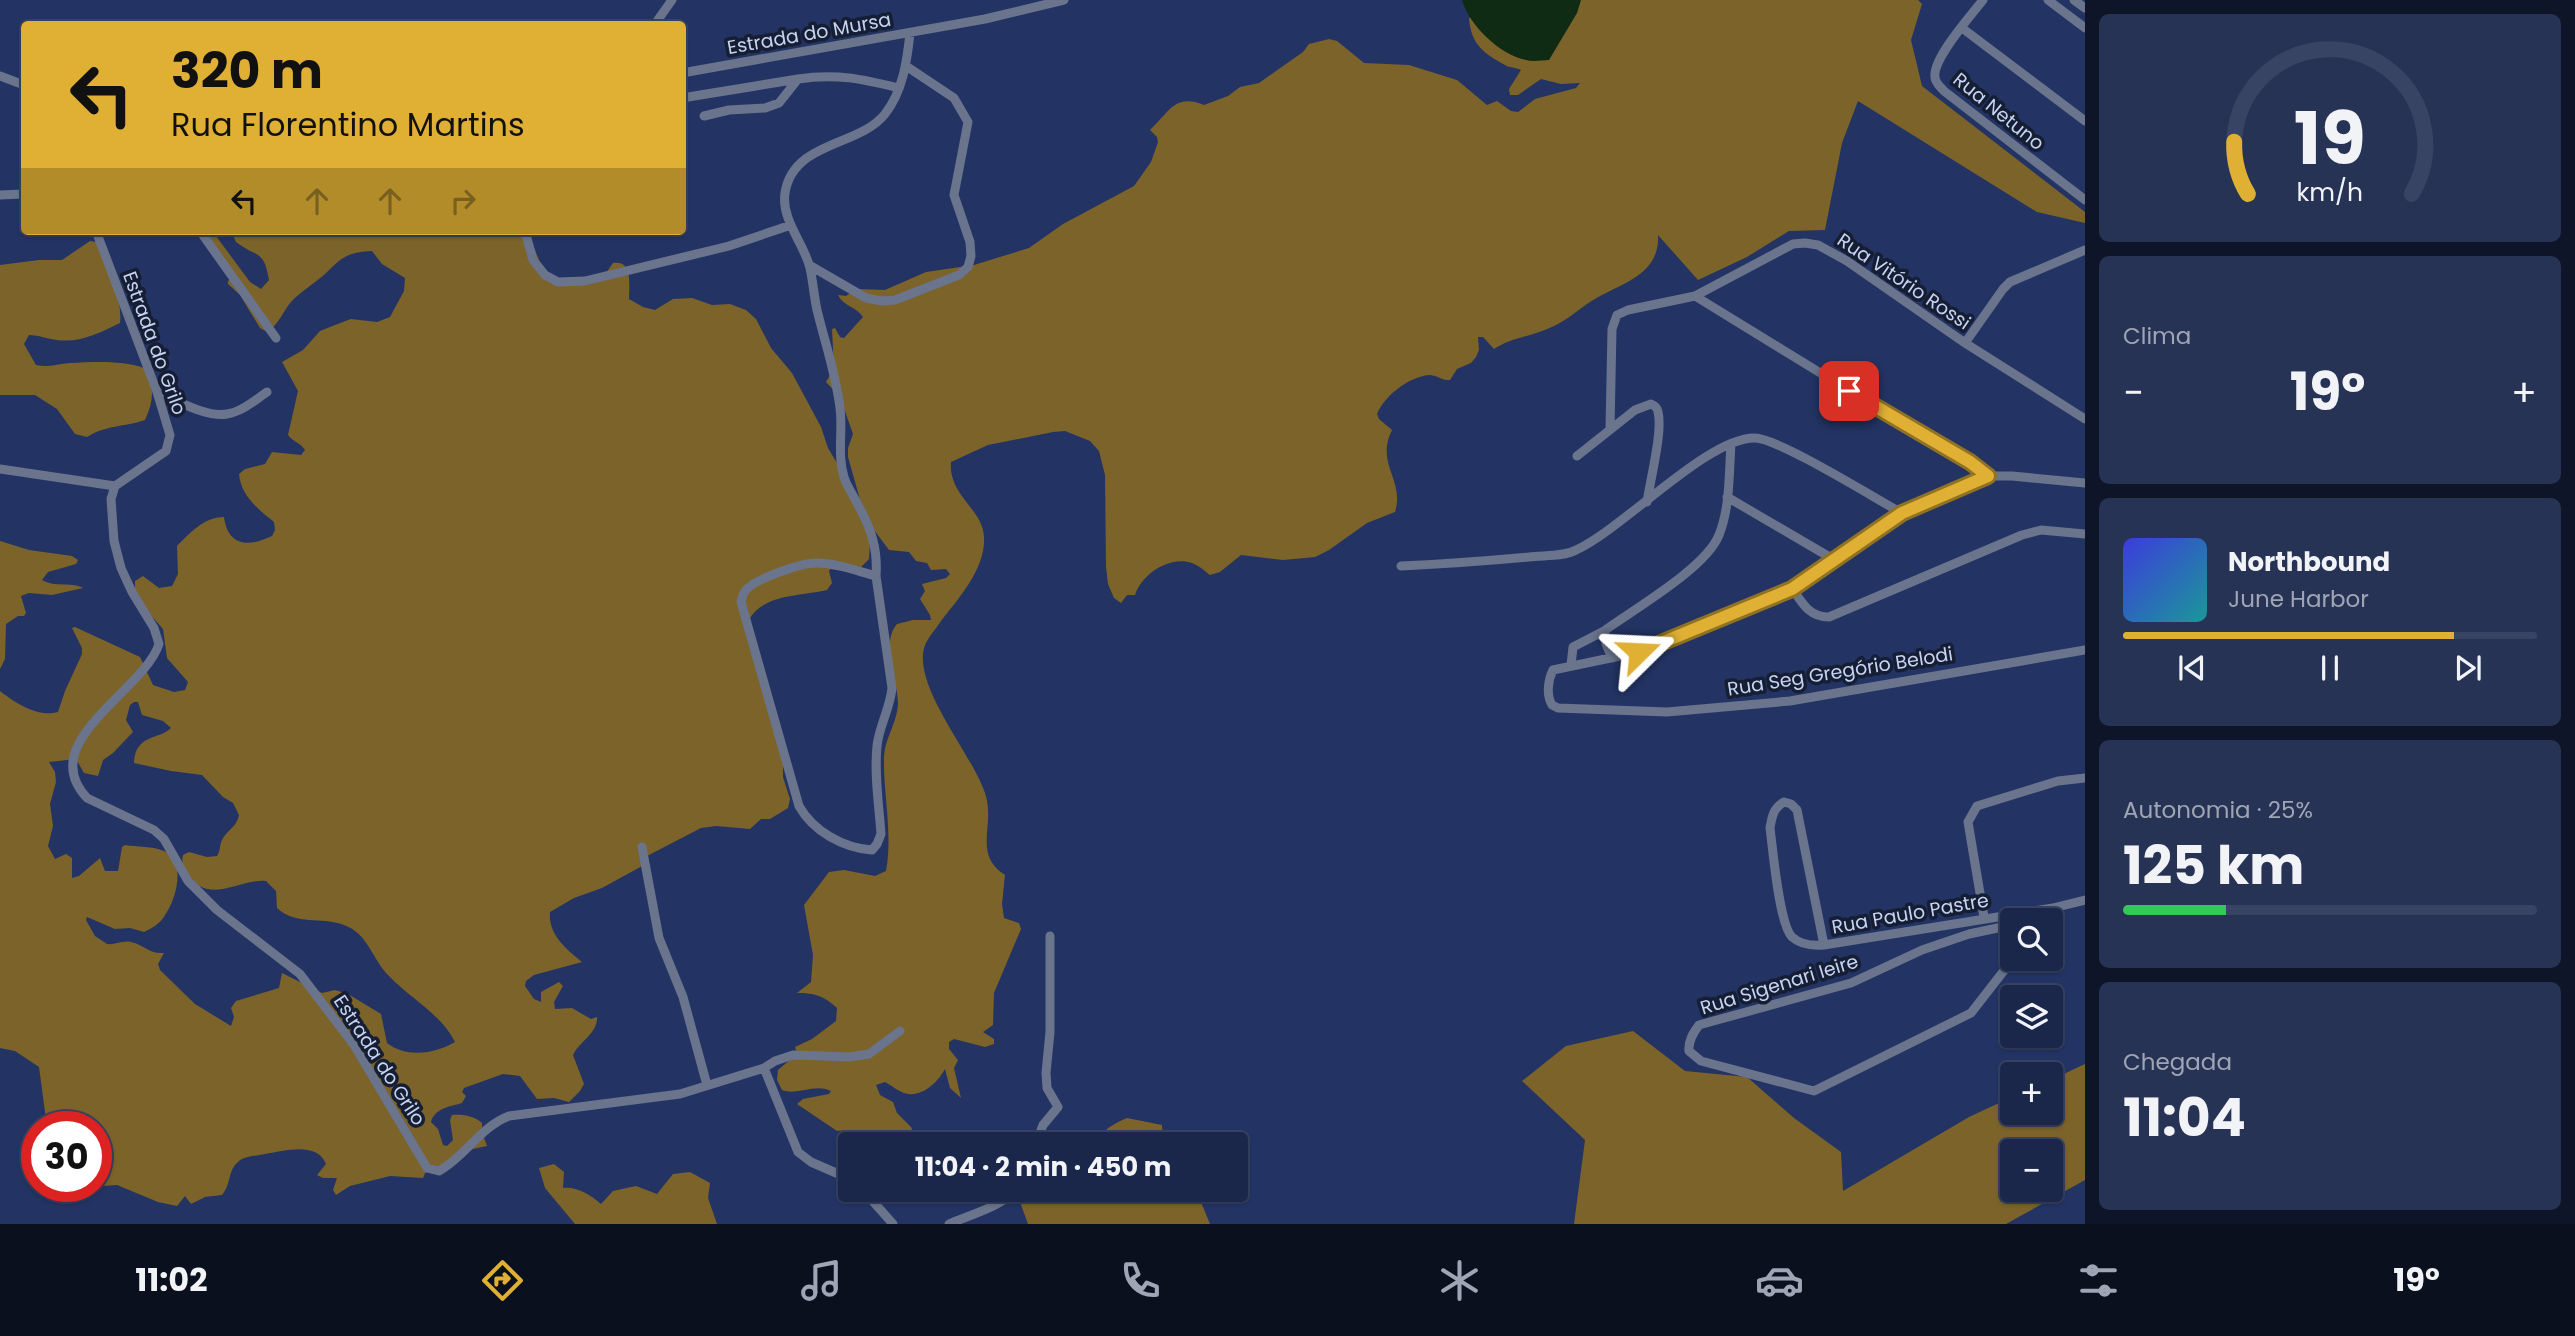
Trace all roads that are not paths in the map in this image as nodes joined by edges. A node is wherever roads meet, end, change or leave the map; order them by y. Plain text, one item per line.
1 (672, 0) edge
2 (1064, 0) edge
3 (1983, 0) edge
4 (2048, 0) edge
5 (2074, 0) edge
6 (2085, 8) edge
7 (657, 21) edge
8 (1962, 28) junction
9 (2085, 28) edge
10 (910, 33) junction
11 (906, 66) junction
12 (686, 72) edge
13 (0, 76) edge
14 (798, 79) junction
15 (21, 84) edge
16 (899, 88) junction
17 (686, 97) edge
18 (704, 116) dead end
19 (2085, 121) edge
20 (21, 194) edge
21 (0, 195) edge
22 (2085, 200) edge
23 (791, 225) junction
24 (98, 235) edge
25 (203, 235) edge
26 (526, 235) edge
27 (2085, 250) edge
28 (809, 265) junction
29 (1695, 296) junction
30 (276, 338) dead end
31 (1965, 343) junction
32 (157, 392) junction
33 (267, 392) dead end
34 (2085, 419) edge
35 (1610, 429) junction
36 (1731, 444) junction
37 (1577, 456) dead end
38 (0, 469) edge
39 (1988, 476) junction
40 (2085, 483) edge
41 (116, 486) junction
42 (1727, 497) junction
43 (1647, 502) junction
44 (1902, 513) junction
45 (2085, 534) edge
46 (1833, 559) junction
47 (1401, 566) dead end
48 (876, 576) junction
49 (1792, 589) junction
50 (1604, 631) junction
51 (2085, 650) edge
52 (1612, 658) junction
53 (1571, 665) junction
54 (2085, 778) edge
55 (642, 847) dead end
56 (2085, 900) edge
57 (2053, 908) edge
58 (2000, 915) edge
59 (1983, 917) junction
60 (2000, 928) edge
61 (1049, 936) dead end
62 (1824, 945) junction
63 (2003, 971) edge
64 (900, 1031) dead end
65 (764, 1068) junction
66 (707, 1085) junction
67 (1041, 1132) edge
68 (838, 1174) edge
69 (874, 1202) edge
70 (1000, 1202) edge
71 (893, 1224) edge
72 (949, 1224) edge

1 - 7 street
2 - 10 street, Estrada do Mursa
3 - 8 street, Rua Netuno
4 - 9 street
5 - 6 street
8 - 19 street
8 - 22 street, Rua Netuno
10 - 11 street
10 - 12 street, Estrada do Mursa
11 - 16 street
11 - 28 street
13 - 15 street
14 - 16 street
14 - 17 street
14 - 18 street
16 - 23 street
20 - 21 street
23 - 26 street
23 - 28 street
24 - 32 street, Estrada do Grilo
25 - 30 street
27 - 31 street
28 - 48 street
29 - 31 street, Rua Vitório Rossi
29 - 35 street, Rua Vitório Rossi
29 - 39 street
31 - 34 street, Rua Vitório Rossi
32 - 33 street
32 - 41 street, Estrada do Grilo
35 - 37 street
35 - 43 street
36 - 42 street
36 - 43 street
36 - 44 street
38 - 41 street
39 - 40 street
39 - 44 street
41 - 66 street, Estrada do Grilo
42 - 46 street
42 - 50 street
43 - 47 street
44 - 46 street
45 - 49 street
46 - 49 street
48 - 48 street
49 - 52 street
50 - 52 street
50 - 53 street
51 - 53 street, Rua Seg Gregório Belodi
52 - 53 street
54 - 59 street
55 - 66 street
56 - 57 street, Rua Paulo Pastre
58 - 59 street, Rua Paulo Pastre
59 - 62 street, Rua Paulo Pastre
60 - 63 street, Rua Sigenari Ieire
61 - 67 street
62 - 62 street, Rua Paulo Pastre
64 - 65 street, Estrada do Grilo
65 - 66 street, Estrada do Grilo
65 - 68 street
69 - 71 street
70 - 72 street

